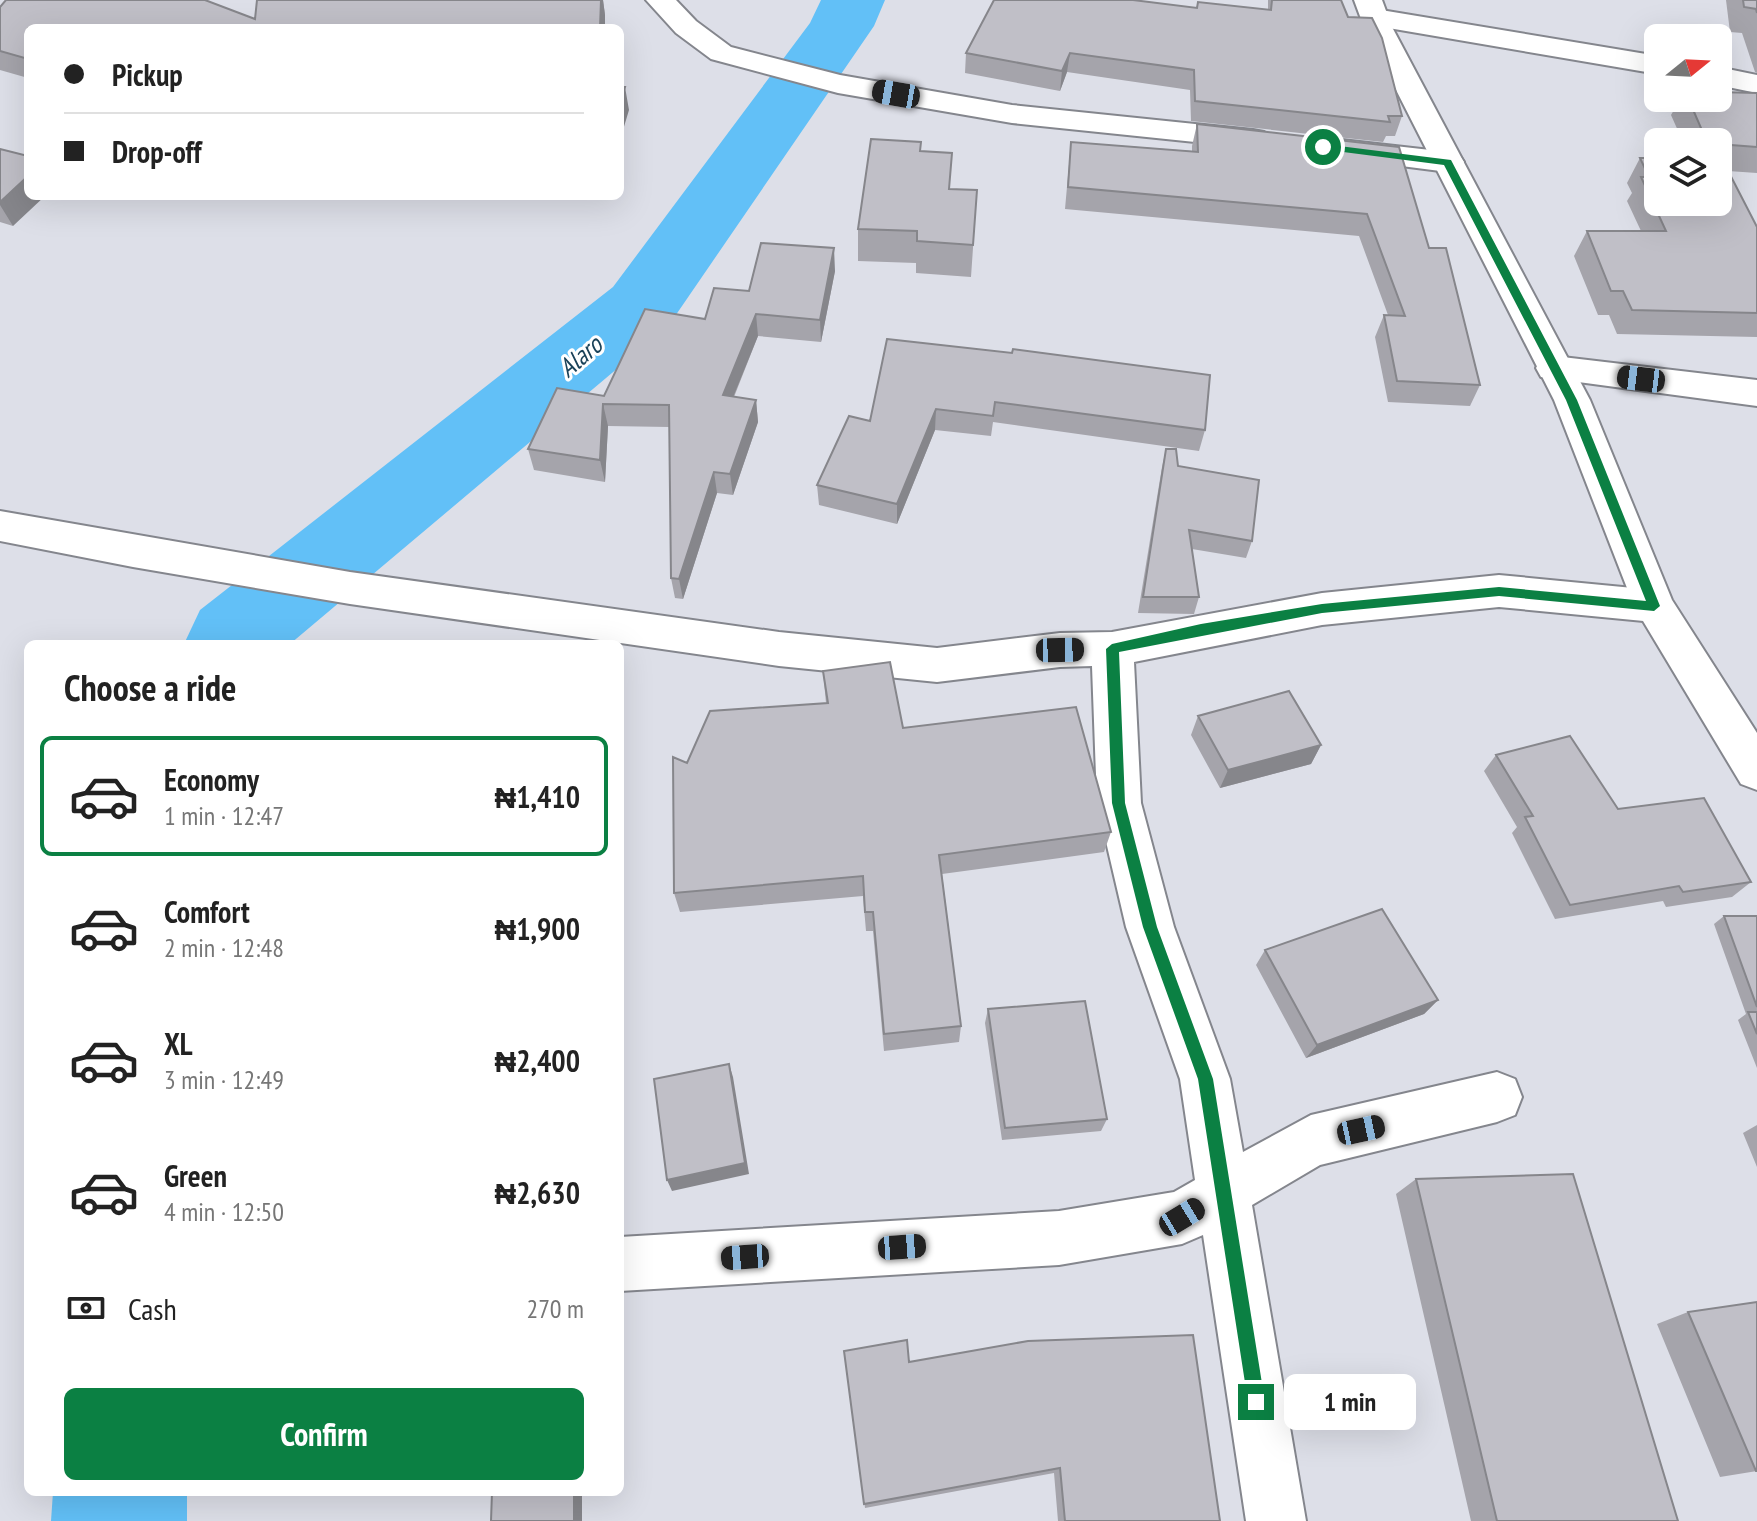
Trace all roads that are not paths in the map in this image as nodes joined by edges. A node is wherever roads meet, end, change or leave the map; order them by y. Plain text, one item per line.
1 (660, 0) edge
2 (1371, 9) edge
3 (1644, 62) edge
4 (1732, 79) edge
5 (1757, 84) edge
6 (1276, 142) edge
7 (1307, 145) edge
8 (1448, 162) junction
9 (1554, 368) junction
10 (1757, 393) edge
11 (0, 526) edge
12 (1654, 606) junction
13 (1112, 649) junction
14 (1757, 771) edge
15 (1497, 1097) dead end
16 (1222, 1193) junction
17 (624, 1264) edge
18 (1276, 1521) edge

1 - 6 street
2 - 3 street
2 - 8 street
4 - 5 street
7 - 8 street
8 - 9 street
9 - 10 street
9 - 12 street
11 - 13 street
12 - 13 street
12 - 14 street
13 - 16 street
15 - 16 street
16 - 17 street
16 - 18 street

